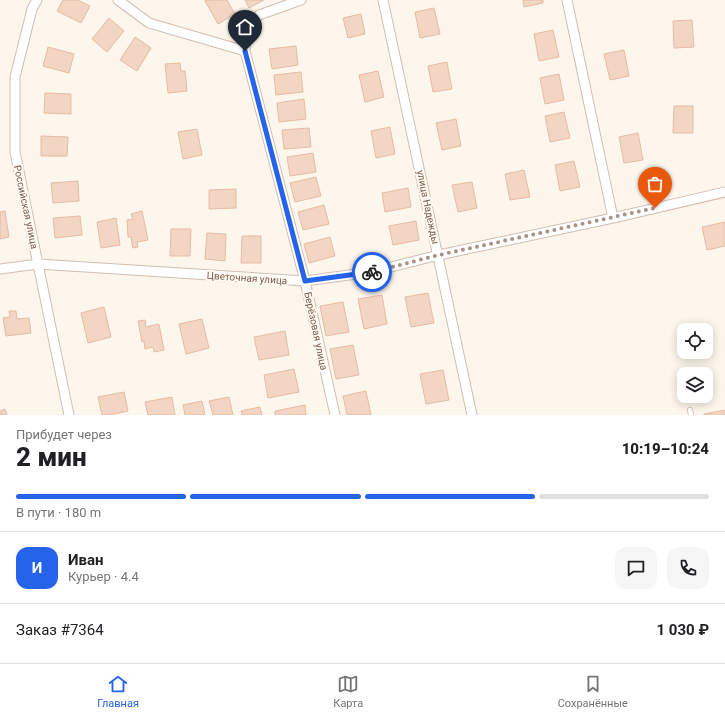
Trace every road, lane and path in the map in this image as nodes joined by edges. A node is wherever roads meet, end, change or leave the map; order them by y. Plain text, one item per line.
1 (37, 0) edge
2 (118, 0) edge
3 (301, 0) edge
4 (382, 0) edge
5 (567, 0) edge
6 (245, 51) junction
7 (725, 192) edge
8 (613, 218) junction
9 (439, 255) junction
10 (38, 264) junction
11 (0, 269) edge
12 (305, 281) junction
13 (69, 415) edge
14 (335, 415) edge
15 (472, 415) edge

1 - 10 street, Российская улица
2 - 6 street
3 - 6 street, Берёзовая улица
4 - 9 street, улица Надежды
5 - 8 street
6 - 12 street, Берёзовая улица
7 - 8 street, Цветочная улица
8 - 9 street, Цветочная улица
9 - 12 street, Цветочная улица
9 - 15 street, улица Надежды
10 - 11 street, Цветочная улица
10 - 12 street, Цветочная улица
10 - 13 street, Российская улица
12 - 14 street, Берёзовая улица

